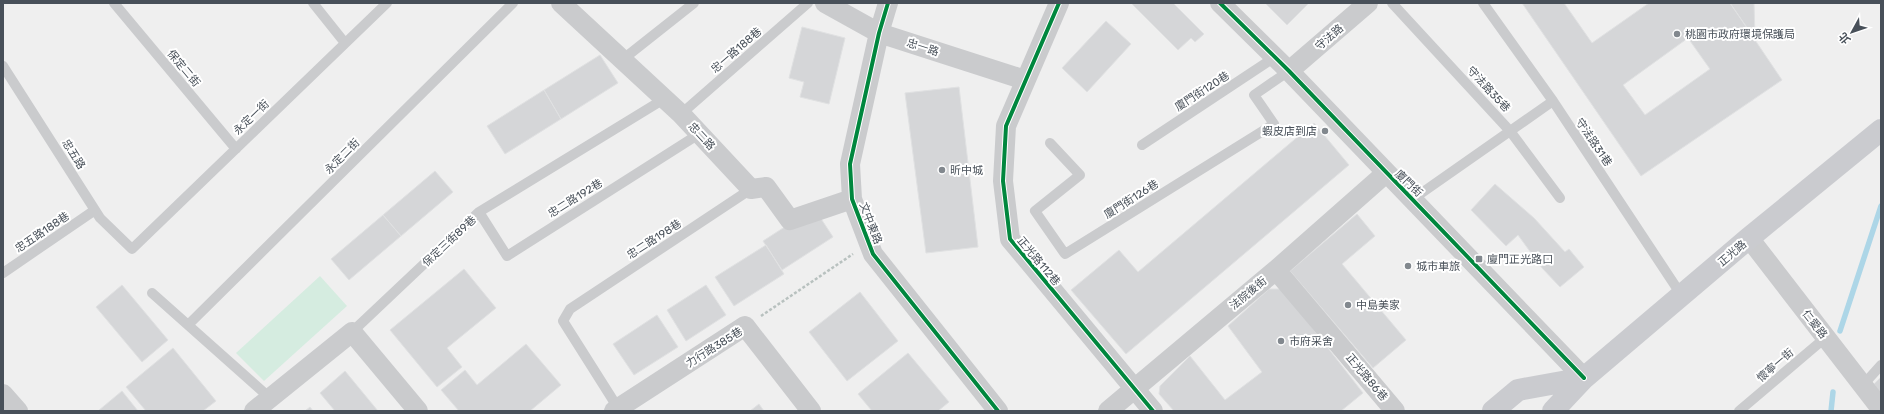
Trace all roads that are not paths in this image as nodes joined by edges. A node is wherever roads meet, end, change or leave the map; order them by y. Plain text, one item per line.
1 (114, 3) edge
2 (313, 3) edge
3 (387, 3) edge
4 (513, 3) edge
5 (561, 3) edge
6 (694, 3) edge
7 (808, 3) edge
8 (825, 3) edge
9 (888, 3) edge
10 (1059, 3) edge
11 (1220, 3) edge
12 (1392, 3) edge
13 (1483, 3) edge
14 (1359, 6) edge
15 (879, 33) junction
16 (345, 43) junction
17 (1275, 57) junction
18 (622, 60) junction
19 (3, 66) edge
20 (1290, 71) junction
21 (1026, 80) junction
22 (664, 99) junction
23 (1553, 101) junction
24 (681, 114) junction
25 (1881, 130) edge
26 (1510, 131) junction
27 (699, 134) junction
28 (1050, 143) dead end
29 (1142, 145) dead end
30 (236, 149) junction
31 (1386, 173) junction
32 (751, 189) junction
33 (852, 198) junction
34 (1560, 198) dead end
35 (1413, 200) junction
36 (95, 210) junction
37 (479, 212) junction
38 (1749, 238) junction
39 (132, 249) joint
40 (1276, 270) junction
41 (3, 273) edge
42 (152, 293) dead end
43 (1682, 296) junction
44 (188, 325) junction
45 (352, 332) junction
46 (1825, 338) junction
47 (1881, 365) edge
48 (1584, 378) junction
49 (1863, 385) junction
50 (1133, 389) junction
51 (3, 394) edge
52 (270, 398) junction
53 (1881, 409) edge
54 (618, 410) edge
55 (1742, 410) edge
56 (18, 411) edge
57 (254, 411) edge
58 (418, 411) edge
59 (811, 411) edge
60 (998, 411) edge
61 (1108, 411) edge
62 (1153, 411) edge
63 (1395, 411) edge
64 (1493, 411) edge
65 (1553, 411) edge

1 - 30 lane, 保定二街
2 - 16 lane
3 - 16 lane, 永定一街
4 - 44 lane, 永定二街
5 - 18 street, 忠二路
6 - 18 lane
7 - 24 lane, 忠一路188巷
8 - 15 street, 忠一路
9 - 15 street, 文中東路
10 - 21 street, 正光路112巷
11 - 17 street, 廈門街
12 - 26 lane, 守法路35巷
13 - 23 lane, 守法路31巷
14 - 20 street, 守法路
15 - 21 street, 忠一路
15 - 33 street, 文中東路
16 - 30 lane, 永定一街
17 - 20 street, 廈門街
17 - 29 lane, 廈門街120巷
18 - 22 street, 忠二路
19 - 36 lane, 忠五路
20 - 28 lane, 廈門街126巷
20 - 31 street, 廈門街
21 - 50 street, 正光路112巷
22 - 24 street, 忠二路
22 - 37 lane, 保定三街89巷
23 - 26 lane
23 - 43 lane, 守法路31巷
24 - 27 street, 忠二路
25 - 38 street, 正光路
26 - 34 lane, 守法路35巷
26 - 35 lane
27 - 32 street, 忠二路
27 - 37 lane, 忠二路192巷
30 - 39 lane, 永定一街
31 - 35 street, 廈門街
31 - 40 street, 法院後街
32 - 33 street
32 - 54 lane, 忠二路198巷
33 - 60 street, 文中東路
35 - 48 street, 廈門街
36 - 39 lane, 忠五路
36 - 41 lane, 忠五路188巷
37 - 45 lane, 保定三街89巷
38 - 43 street, 正光路
38 - 46 street, 仁愛路
40 - 50 street, 法院後街
40 - 63 street, 正光路86巷
42 - 44 lane
43 - 48 street, 正光路
44 - 52 lane
45 - 52 street, 保定三街89巷
45 - 58 street
46 - 49 street, 仁愛路
46 - 55 lane, 懷寧一街
47 - 49 lane
48 - 64 street, 正光路
48 - 65 street, 正光路
49 - 53 street, 仁愛路
50 - 61 street, 法院後街
50 - 62 street, 正光路112巷
51 - 56 street
52 - 57 street, 保定三街89巷
54 - 59 street, 力行路385巷

